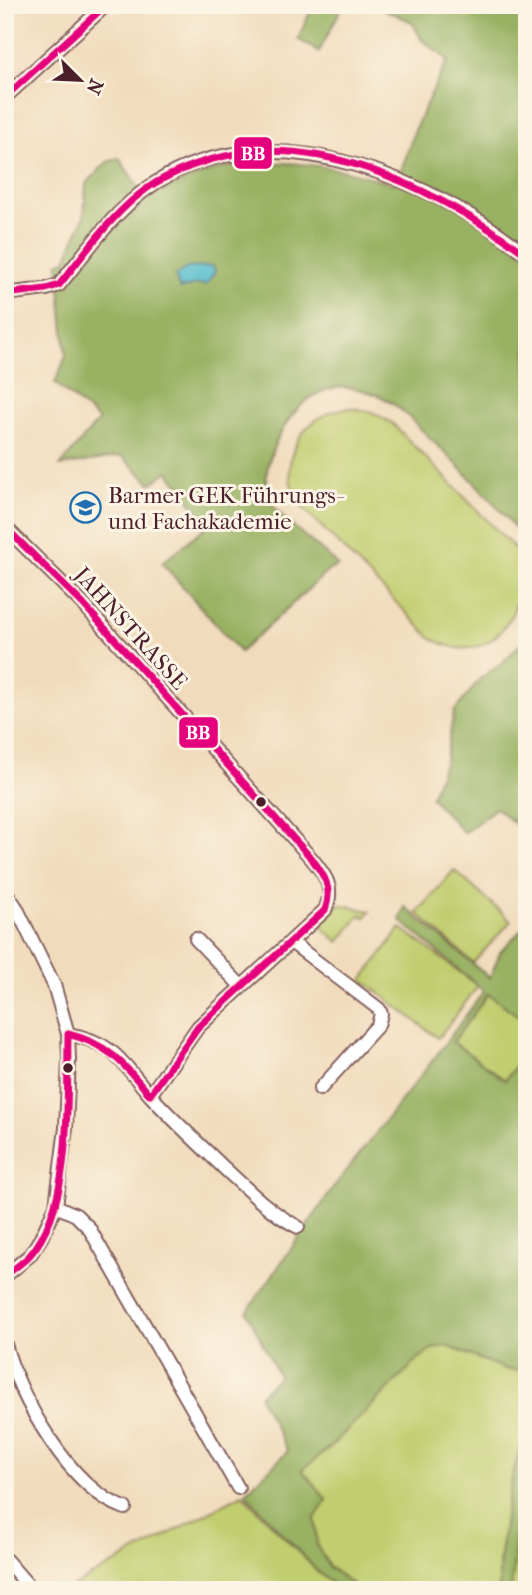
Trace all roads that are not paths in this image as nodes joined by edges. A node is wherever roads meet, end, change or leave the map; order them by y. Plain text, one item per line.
1 (106, 5) edge
2 (5, 97) edge
3 (527, 255) edge
4 (5, 294) edge
5 (5, 527) edge
6 (5, 891) edge
7 (196, 939) dead end
8 (291, 942) junction
9 (241, 986) junction
10 (68, 1034) junction
11 (320, 1089) dead end
12 (150, 1094) junction
13 (56, 1206) junction
14 (298, 1227) dead end
15 (5, 1276) edge
16 (5, 1343) edge
17 (239, 1488) dead end
18 (125, 1508) dead end
19 (5, 1559) edge
20 (32, 1590) edge

1 - 2 street
3 - 4 street
5 - 8 street, JAHNSTRASSE
6 - 10 street
7 - 9 street
8 - 9 street
8 - 11 street
9 - 12 street
10 - 12 street
10 - 13 street
12 - 14 street
13 - 15 street
13 - 17 street
16 - 18 street
19 - 20 street

